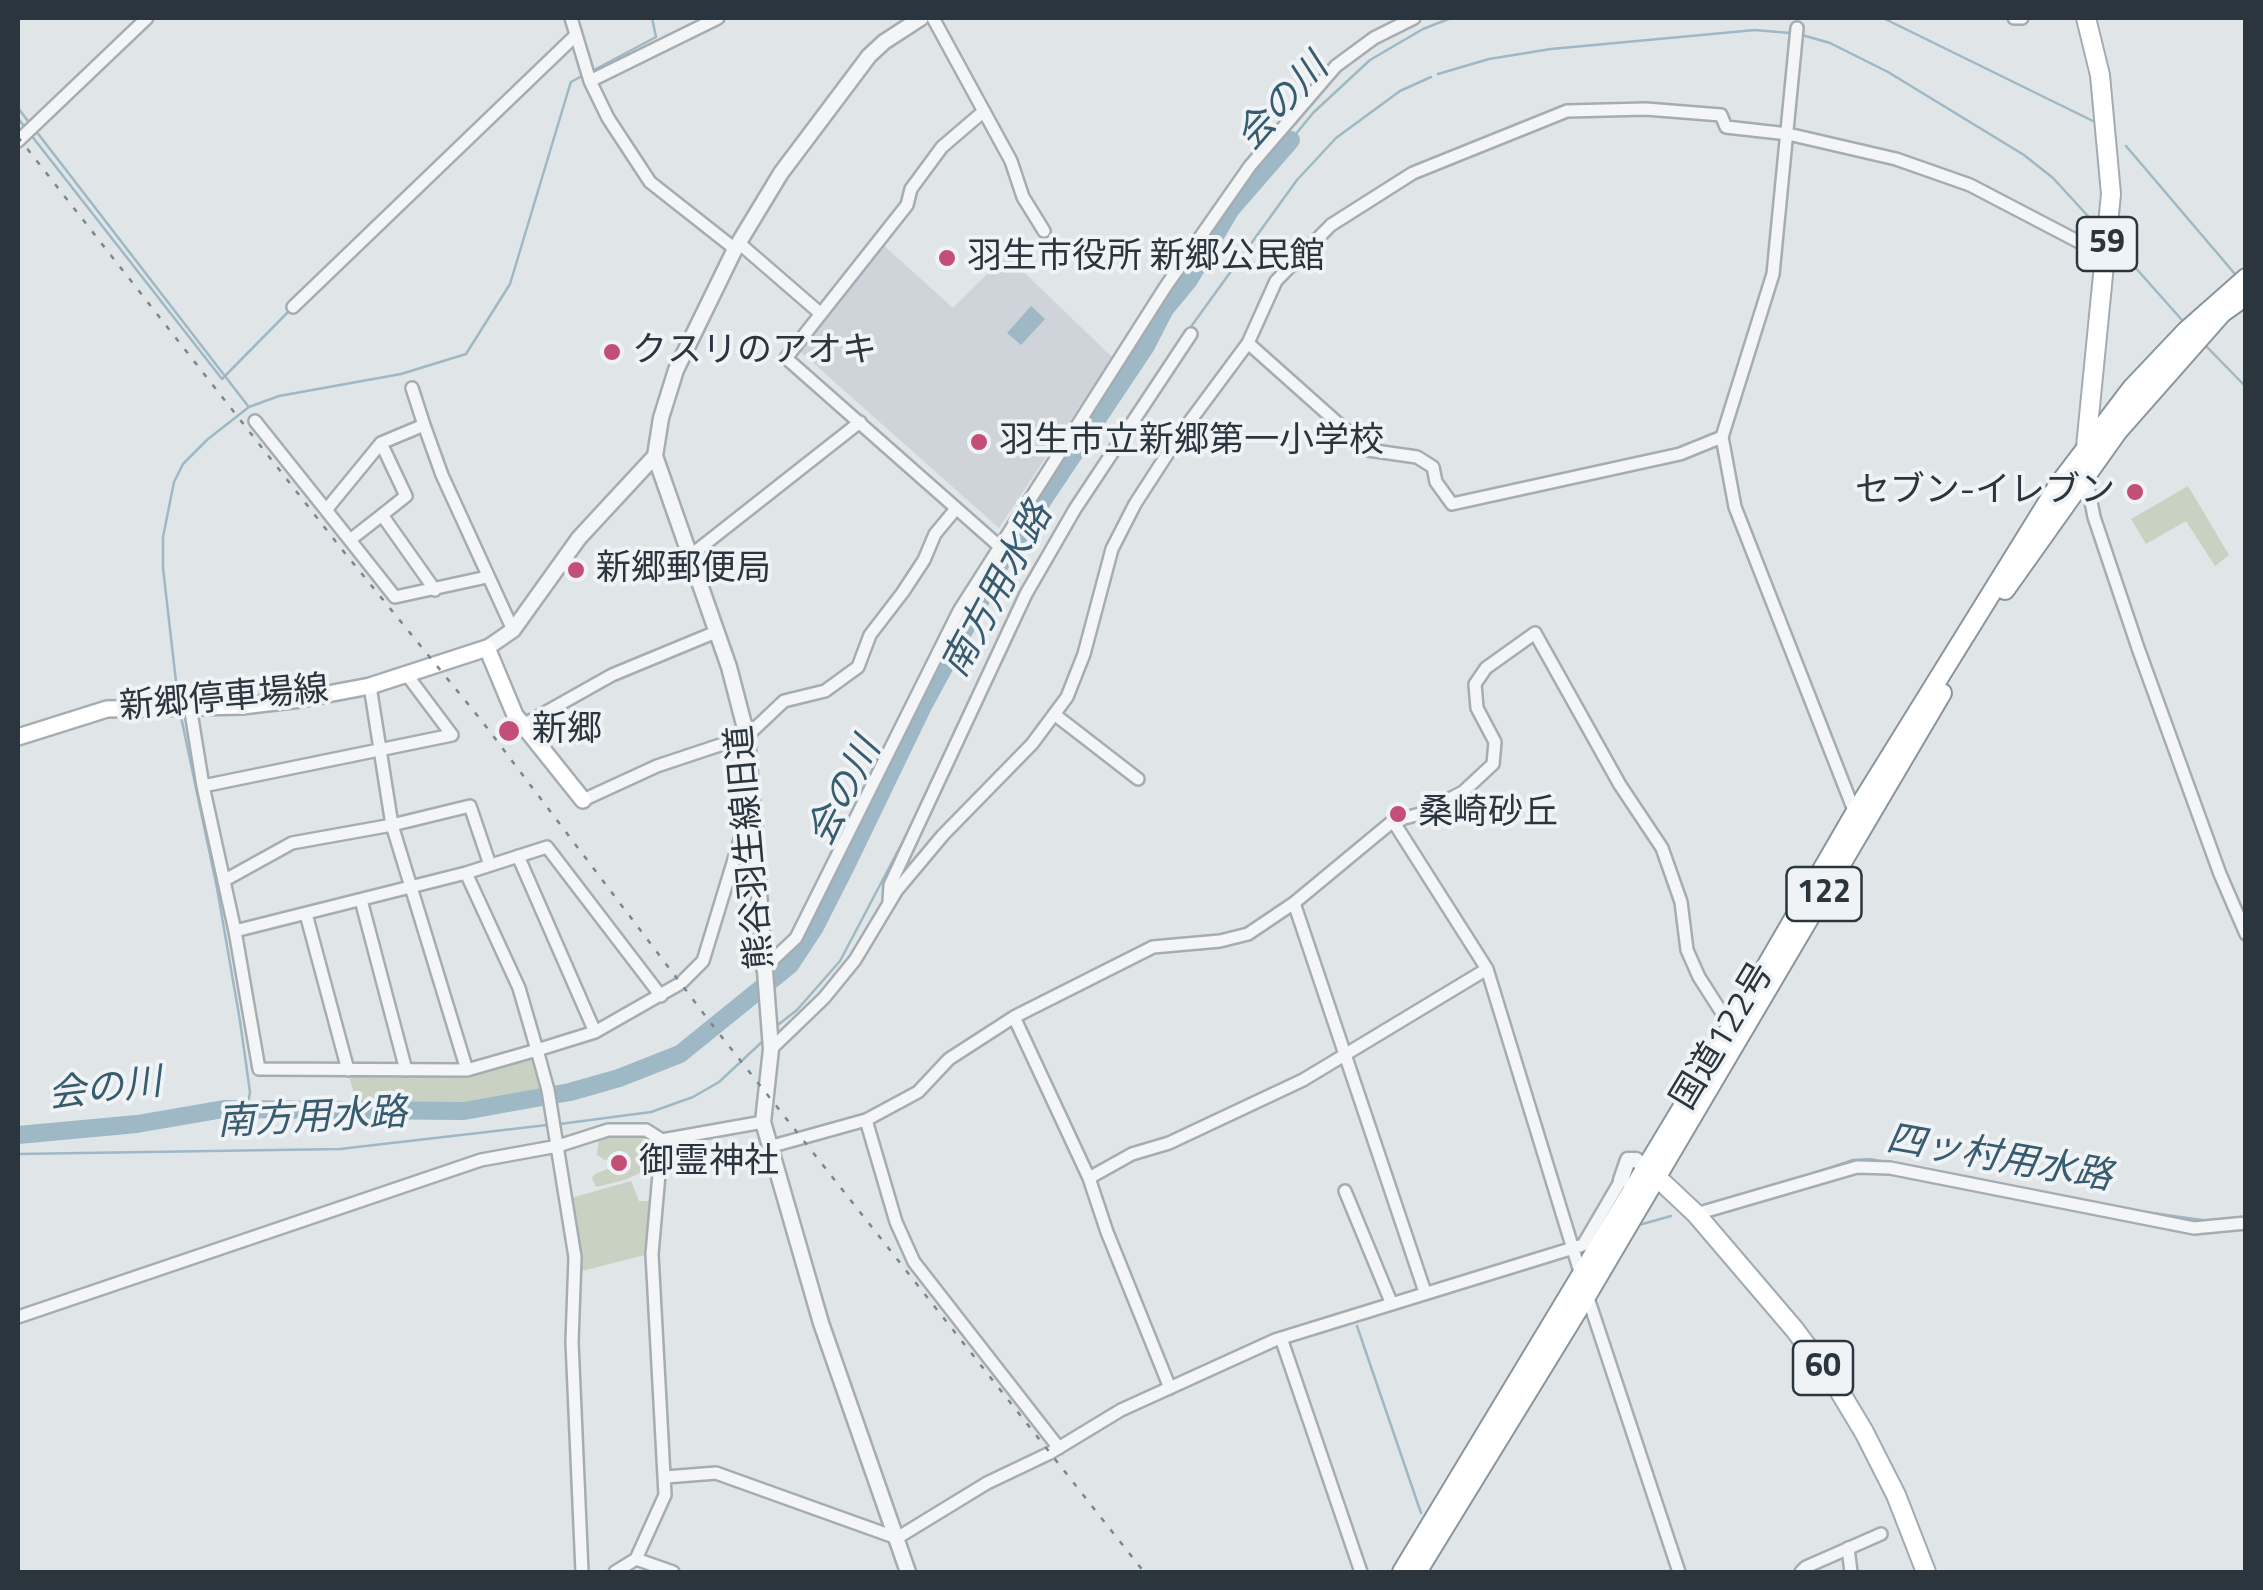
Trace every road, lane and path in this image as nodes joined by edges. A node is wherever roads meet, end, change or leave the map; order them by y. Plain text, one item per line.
1 (147, 18) edge
2 (571, 18) edge
3 (715, 18) edge
4 (921, 18) edge
5 (933, 18) edge
6 (1414, 18) edge
7 (2014, 18) edge
8 (2022, 18) edge
9 (2086, 18) edge
10 (1796, 28) dead end
11 (576, 35) junction
12 (590, 81) junction
13 (984, 111) junction
14 (1788, 134) junction
15 (18, 141) edge
16 (1044, 231) dead end
17 (737, 246) junction
18 (2106, 256) junction
19 (2246, 278) edge
20 (2246, 296) edge
21 (293, 307) dead end
22 (821, 314) junction
23 (1191, 334) dead end
24 (1248, 343) junction
25 (412, 388) dead end
26 (255, 421) dead end
27 (860, 422) junction
28 (424, 424) junction
29 (1722, 437) junction
30 (381, 443) junction
31 (2086, 446) junction
32 (655, 456) junction
33 (2086, 472) junction
34 (326, 510) junction
35 (955, 510) junction
36 (382, 515) junction
37 (350, 540) junction
38 (1000, 546) junction
39 (691, 555) junction
40 (487, 577) junction
41 (435, 590) junction
42 (512, 630) junction
43 (716, 632) junction
44 (487, 648) junction
45 (407, 675) junction
46 (370, 686) junction
47 (190, 706) junction
48 (1054, 714) junction
49 (524, 724) junction
50 (747, 736) junction
51 (18, 737) edge
52 (380, 748) junction
53 (1138, 778) dead end
54 (204, 786) junction
55 (583, 800) joint
56 (751, 803) junction
57 (1855, 813) junction
58 (1393, 821) junction
59 (392, 825) junction
60 (518, 856) junction
61 (490, 865) junction
62 (466, 873) junction
63 (225, 880) junction
64 (410, 888) junction
65 (361, 900) junction
66 (890, 902) junction
67 (1294, 903) junction
68 (306, 914) junction
69 (235, 931) junction
70 (2246, 934) edge
71 (763, 969) junction
72 (1487, 970) junction
73 (662, 996) junction
74 (1014, 1017) junction
75 (1731, 1026) junction
76 (595, 1032) junction
77 (770, 1049) junction
78 (536, 1050) junction
79 (1347, 1055) junction
80 (348, 1070) junction
81 (406, 1070) junction
82 (467, 1070) junction
83 (866, 1120) junction
84 (763, 1122) junction
85 (662, 1140) junction
86 (558, 1146) junction
87 (769, 1147) junction
88 (1651, 1171) junction
89 (1089, 1178) junction
90 (1621, 1180) joint
91 (1345, 1191) dead end
92 (1696, 1214) junction
93 (2246, 1223) edge
94 (1571, 1248) junction
95 (1581, 1275) junction
96 (1426, 1292) junction
97 (1587, 1295) junction
98 (1392, 1302) junction
99 (18, 1317) edge
100 (1282, 1338) junction
101 (1170, 1388) junction
102 (1059, 1448) junction
103 (666, 1477) junction
104 (1881, 1534) dead end
105 (897, 1538) junction
106 (1848, 1548) junction
107 (636, 1559) junction
108 (582, 1572) edge
109 (615, 1572) edge
110 (674, 1572) edge
111 (908, 1572) edge
112 (1360, 1572) edge
113 (1402, 1572) edge
114 (1417, 1572) edge
115 (1680, 1572) edge
116 (1801, 1572) edge
117 (1850, 1572) edge
118 (1926, 1572) edge

1 - 15 street
2 - 11 street
3 - 12 street
4 - 17 street
5 - 13 street
6 - 38 street
7 - 8 street
9 - 18 main road, 59
10 - 14 street
11 - 12 street
11 - 21 street
12 - 17 street
13 - 16 street
13 - 22 street
14 - 18 street
14 - 24 street
14 - 29 street
17 - 22 street
17 - 32 street
18 - 31 main road, 59
19 - 31 main road, 国道122号 / 122
20 - 33 main road, 国道122号 / 122
22 - 27 street
23 - 66 street
24 - 29 street
24 - 48 street
25 - 28 street
26 - 34 street
27 - 35 street
27 - 39 street
28 - 30 street
28 - 40 street
29 - 57 street
30 - 34 street
30 - 36 street
31 - 33 main road, 59
31 - 57 main road, 国道122号 / 122
32 - 39 street, 熊谷羽生線旧道
32 - 42 street
33 - 70 street
33 - 88 main road, 国道122号 / 122
34 - 37 street
35 - 38 street
35 - 50 street
36 - 37 street
36 - 41 street
37 - 41 street
38 - 71 street
39 - 43 street, 熊谷羽生線旧道
40 - 41 street
40 - 42 street
42 - 44 street
43 - 49 street
43 - 50 street, 熊谷羽生線旧道
44 - 45 main road, 新郷停車場線
44 - 49 main road
45 - 46 main road, 新郷停車場線
45 - 52 street
46 - 47 main road, 新郷停車場線
46 - 52 street
47 - 51 main road, 新郷停車場線
47 - 54 street
48 - 53 street
48 - 66 street
49 - 55 main road
50 - 55 street
50 - 56 street, 熊谷羽生線旧道
52 - 54 street
52 - 59 street
54 - 63 street
56 - 71 street, 熊谷羽生線旧道
56 - 73 street
57 - 75 main road, 国道122号 / 122
58 - 67 street
58 - 72 street
58 - 75 street
59 - 61 street
59 - 63 street
59 - 64 street
60 - 61 street
60 - 73 street
60 - 76 street
61 - 62 street
62 - 64 street
62 - 78 street
63 - 69 street
64 - 65 street
64 - 82 street
65 - 68 street
65 - 81 street
66 - 77 street
67 - 74 street
67 - 79 street
68 - 69 street
68 - 80 street
69 - 80 street
71 - 77 street, 熊谷羽生線旧道
72 - 79 street
72 - 94 street
73 - 76 street
74 - 83 street
74 - 89 street
75 - 88 main road, 国道122号 / 122
76 - 78 street
77 - 84 street, 熊谷羽生線旧道
78 - 82 street
78 - 86 street
79 - 89 street
79 - 96 street
80 - 81 street
81 - 82 street
83 - 87 street
83 - 102 street
84 - 85 street
84 - 87 street, 熊谷羽生線旧道
85 - 86 street
85 - 103 street
86 - 99 street
86 - 108 street
87 - 105 street, 熊谷羽生線旧道
88 - 90 street
88 - 92 main road, 60
88 - 95 main road, 国道122号 / 122
88 - 97 main road, 国道122号 / 122
89 - 101 street
90 - 94 street
91 - 98 street
92 - 93 street
92 - 118 main road, 60
94 - 95 street
94 - 96 street
95 - 113 main road, 国道122号 / 122
96 - 98 street
97 - 114 main road, 国道122号 / 122
97 - 115 street
98 - 100 street
100 - 101 street
100 - 112 street
101 - 102 street
102 - 105 street
103 - 105 street
103 - 107 street
104 - 106 street
105 - 111 street, 熊谷羽生線旧道
106 - 116 street
106 - 117 street
107 - 109 street
107 - 110 street

